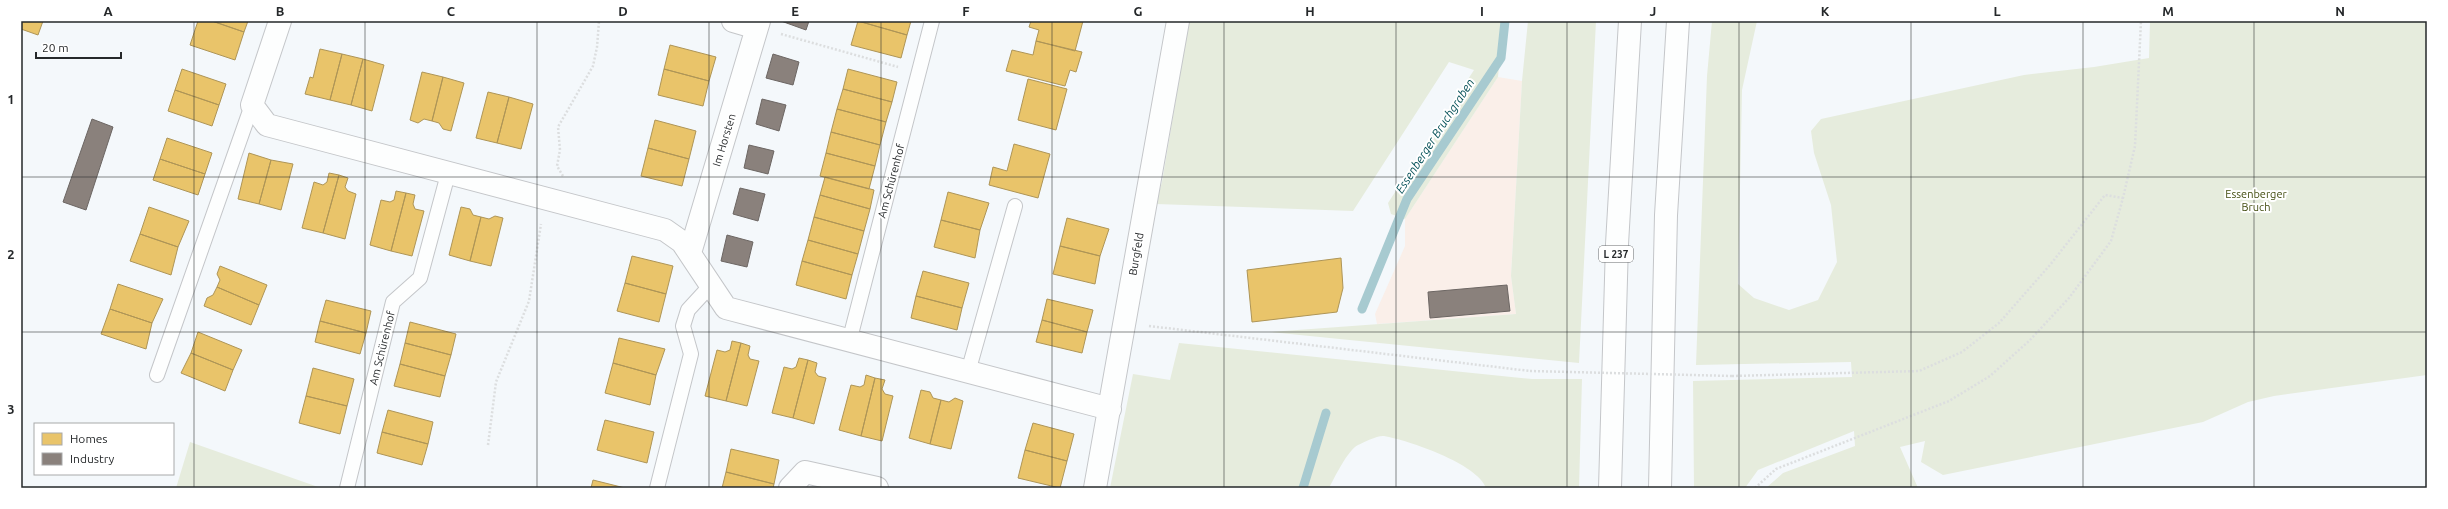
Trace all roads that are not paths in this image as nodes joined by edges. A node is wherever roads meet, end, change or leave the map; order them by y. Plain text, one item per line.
1 (280, 21) edge
2 (733, 21) edge
3 (932, 21) edge
4 (1178, 21) edge
5 (1630, 21) edge
6 (1678, 21) edge
7 (758, 24) edge
8 (252, 105) junction
9 (448, 174) junction
10 (1015, 206) dead end
11 (690, 253) junction
12 (712, 285) junction
13 (849, 342) junction
14 (968, 372) junction
15 (157, 375) dead end
16 (1110, 408) junction
17 (347, 488) edge
18 (658, 488) edge
19 (790, 488) edge
20 (878, 488) edge
21 (1095, 488) edge
22 (1610, 488) edge
23 (1660, 488) edge

1 - 8 main road
2 - 7 main road
3 - 13 lane, Am Schürenhof
4 - 16 main road, Burgfeld
5 - 22 main road, L 237
6 - 23 main road
7 - 11 main road, Im Horsten
8 - 9 main road
8 - 15 lane
9 - 11 main road
9 - 17 lane, Am Schürenhof
10 - 14 lane
11 - 12 main road
12 - 13 main road
12 - 18 lane
13 - 14 main road
14 - 16 main road
16 - 21 main road, Burgfeld
19 - 20 main road

